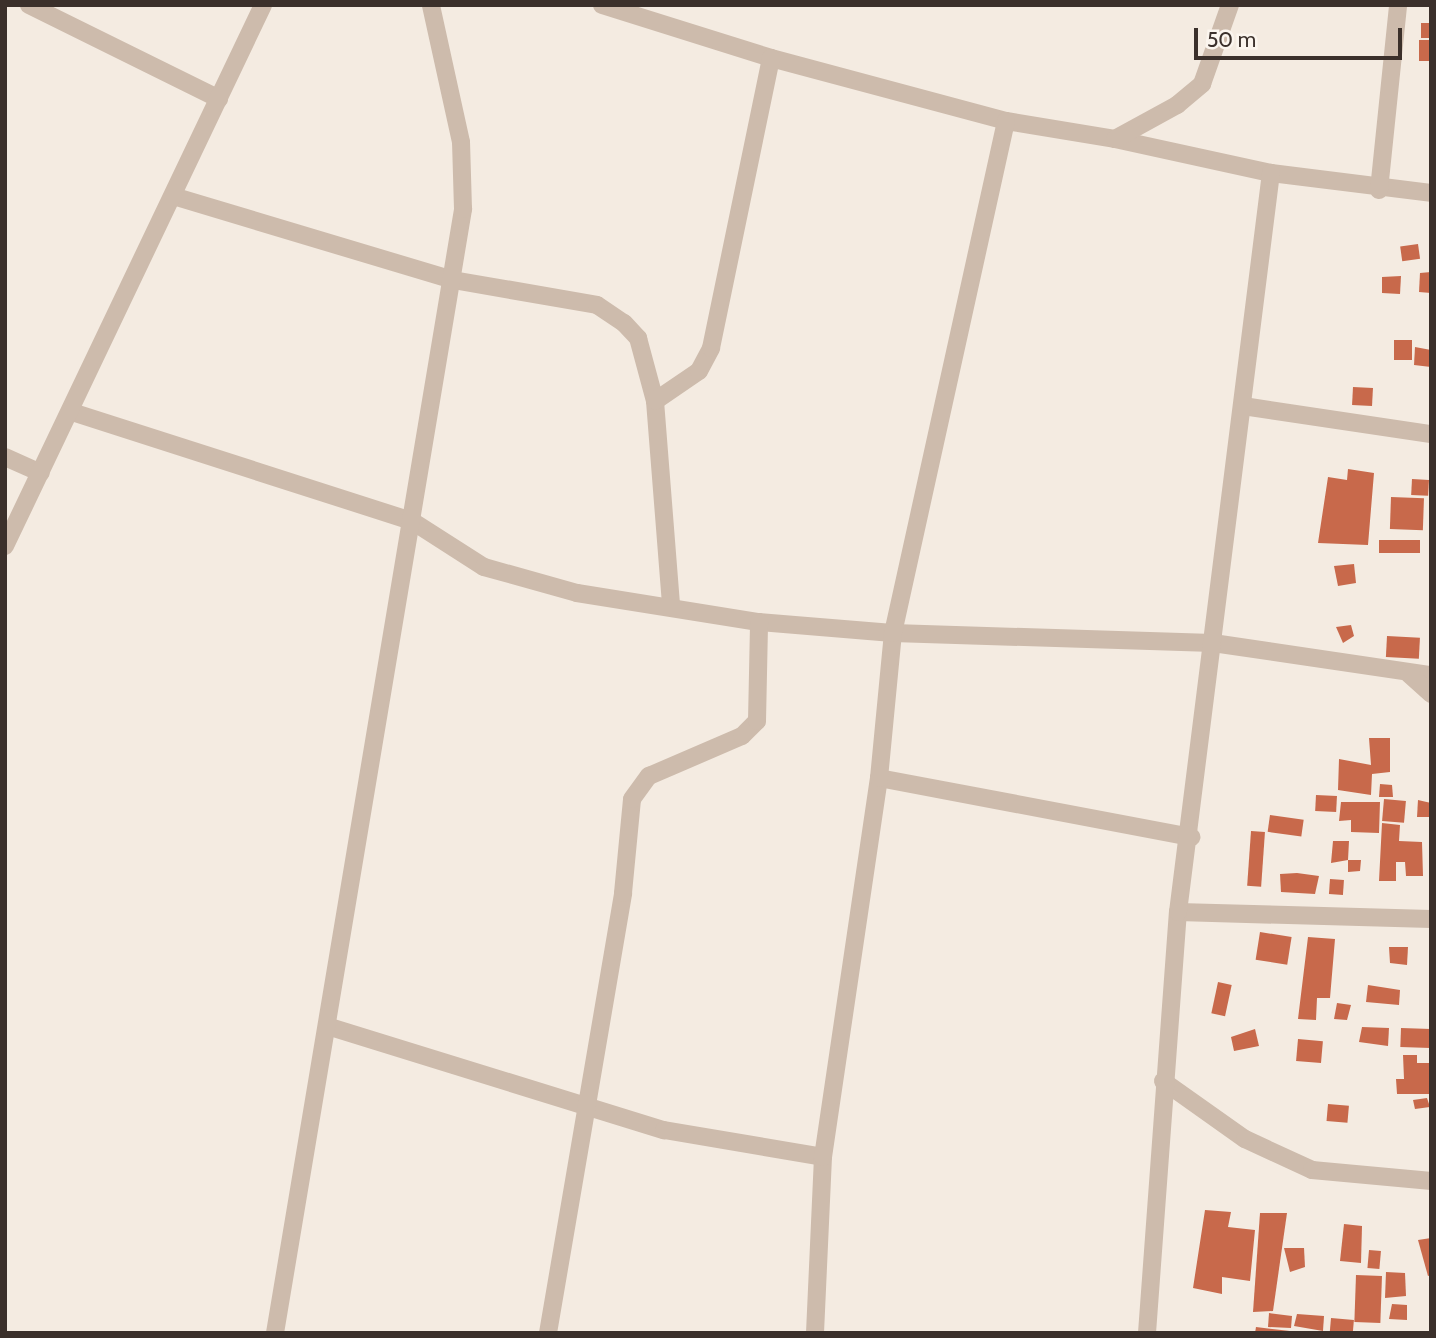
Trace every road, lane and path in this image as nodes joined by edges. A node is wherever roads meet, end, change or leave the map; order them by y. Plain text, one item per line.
1 (29, 5) edge
2 (263, 5) edge
3 (431, 5) edge
4 (602, 5) edge
5 (1230, 5) edge
6 (1398, 5) edge
7 (771, 58) junction
8 (219, 99) junction
9 (1006, 121) junction
10 (1115, 139) junction
11 (1271, 173) junction
12 (1379, 190) junction
13 (1431, 193) edge
14 (173, 196) junction
15 (453, 281) junction
16 (655, 401) junction
17 (1243, 406) junction
18 (72, 412) junction
19 (1431, 434) edge
20 (5, 457) edge
21 (41, 473) junction
22 (412, 521) junction
23 (5, 546) edge
24 (671, 605) junction
25 (759, 622) junction
26 (893, 633) junction
27 (1213, 643) junction
28 (1409, 674) junction
29 (1431, 674) edge
30 (1431, 694) edge
31 (879, 778) junction
32 (1191, 837) junction
33 (1178, 912) junction
34 (1431, 919) edge
35 (327, 1026) junction
36 (1163, 1082) junction
37 (586, 1104) junction
38 (823, 1157) junction
39 (1431, 1181) edge
40 (275, 1333) edge
41 (548, 1333) edge
42 (815, 1333) edge
43 (1147, 1333) edge

1 - 8 street
2 - 8 street
3 - 15 street
4 - 7 street
5 - 10 street
6 - 12 street
7 - 9 street
7 - 16 street
8 - 14 street
9 - 10 street
9 - 26 street
10 - 11 street
11 - 12 street
11 - 17 street
12 - 13 street
14 - 15 street
14 - 18 street
15 - 16 street
15 - 22 street
16 - 24 street
17 - 19 street
17 - 27 street
18 - 21 street
18 - 22 street
20 - 21 street
21 - 23 street
22 - 24 street
22 - 35 street
24 - 25 street
25 - 26 street
25 - 37 street
26 - 27 street
26 - 31 street
27 - 28 street
27 - 32 street
28 - 29 street
28 - 30 street
31 - 32 street
31 - 38 street
32 - 33 street
33 - 34 street
33 - 36 street
35 - 37 street
35 - 40 street
36 - 39 street
36 - 43 street
37 - 38 street
37 - 41 street
38 - 42 street

